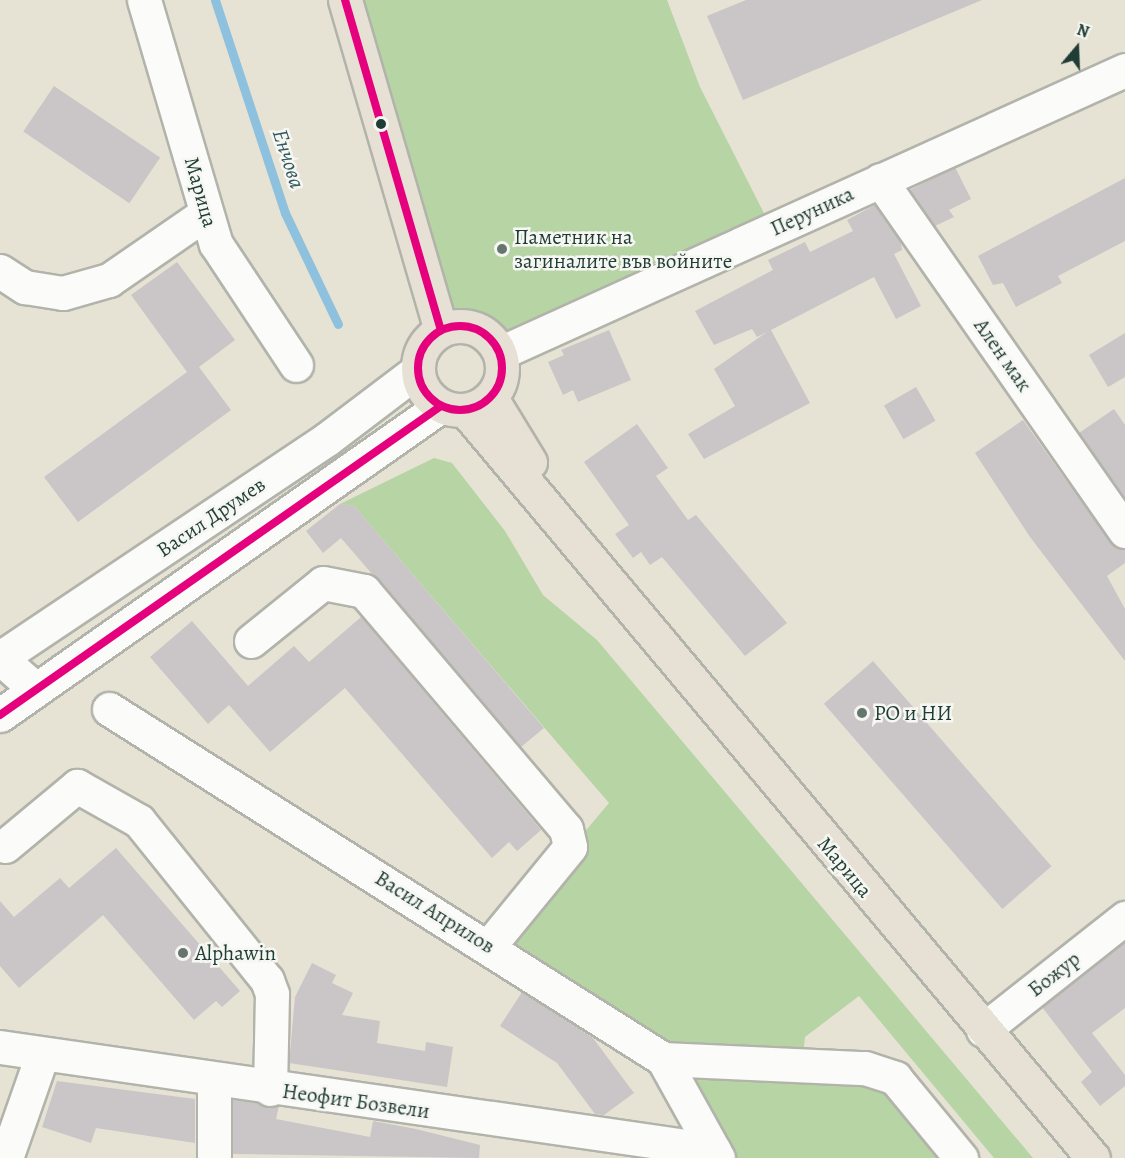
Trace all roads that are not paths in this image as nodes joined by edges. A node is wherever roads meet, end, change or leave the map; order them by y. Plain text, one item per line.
1 (144, 0) edge
2 (345, 0) edge
3 (1125, 70) edge
4 (880, 180) junction
5 (206, 213) junction
6 (0, 271) edge
7 (441, 330) junction
8 (500, 353) junction
9 (296, 365) dead end
10 (417, 370) junction
11 (466, 405) junction
12 (1125, 531) edge
13 (251, 641) dead end
14 (0, 658) edge
15 (33, 687) junction
16 (109, 709) dead end
17 (0, 715) edge
18 (5, 846) dead end
19 (1125, 918) edge
20 (489, 946) junction
21 (983, 1029) junction
22 (0, 1047) edge
23 (42, 1055) junction
24 (663, 1059) junction
25 (214, 1082) junction
26 (270, 1089) junction
27 (716, 1154) edge
28 (6, 1158) edge
29 (214, 1158) edge
30 (961, 1158) edge
31 (1093, 1158) edge

1 - 5 street, Марица
2 - 7 main road
3 - 4 street, Перуника
4 - 8 street, Перуника
4 - 12 street, Ален мак
5 - 6 street
5 - 9 street, Марица
7 - 8 main road
7 - 10 main road
8 - 11 main road
10 - 11 main road
10 - 14 street, Васил Друмев
11 - 15 street, Васил Друмев
11 - 21 main road, Марица
13 - 20 street
14 - 15 street
15 - 17 street, Васил Друмев
16 - 20 street, Васил Априлов
18 - 26 street
19 - 21 street, Божур
20 - 24 street, Васил Априлов
21 - 31 main road, Марица
22 - 23 street, Неофит Бозвели
23 - 25 street, Неофит Бозвели
23 - 28 street
24 - 27 street, Васил Априлов
24 - 30 street
25 - 26 street, Неофит Бозвели
25 - 29 street
26 - 27 street, Неофит Бозвели

